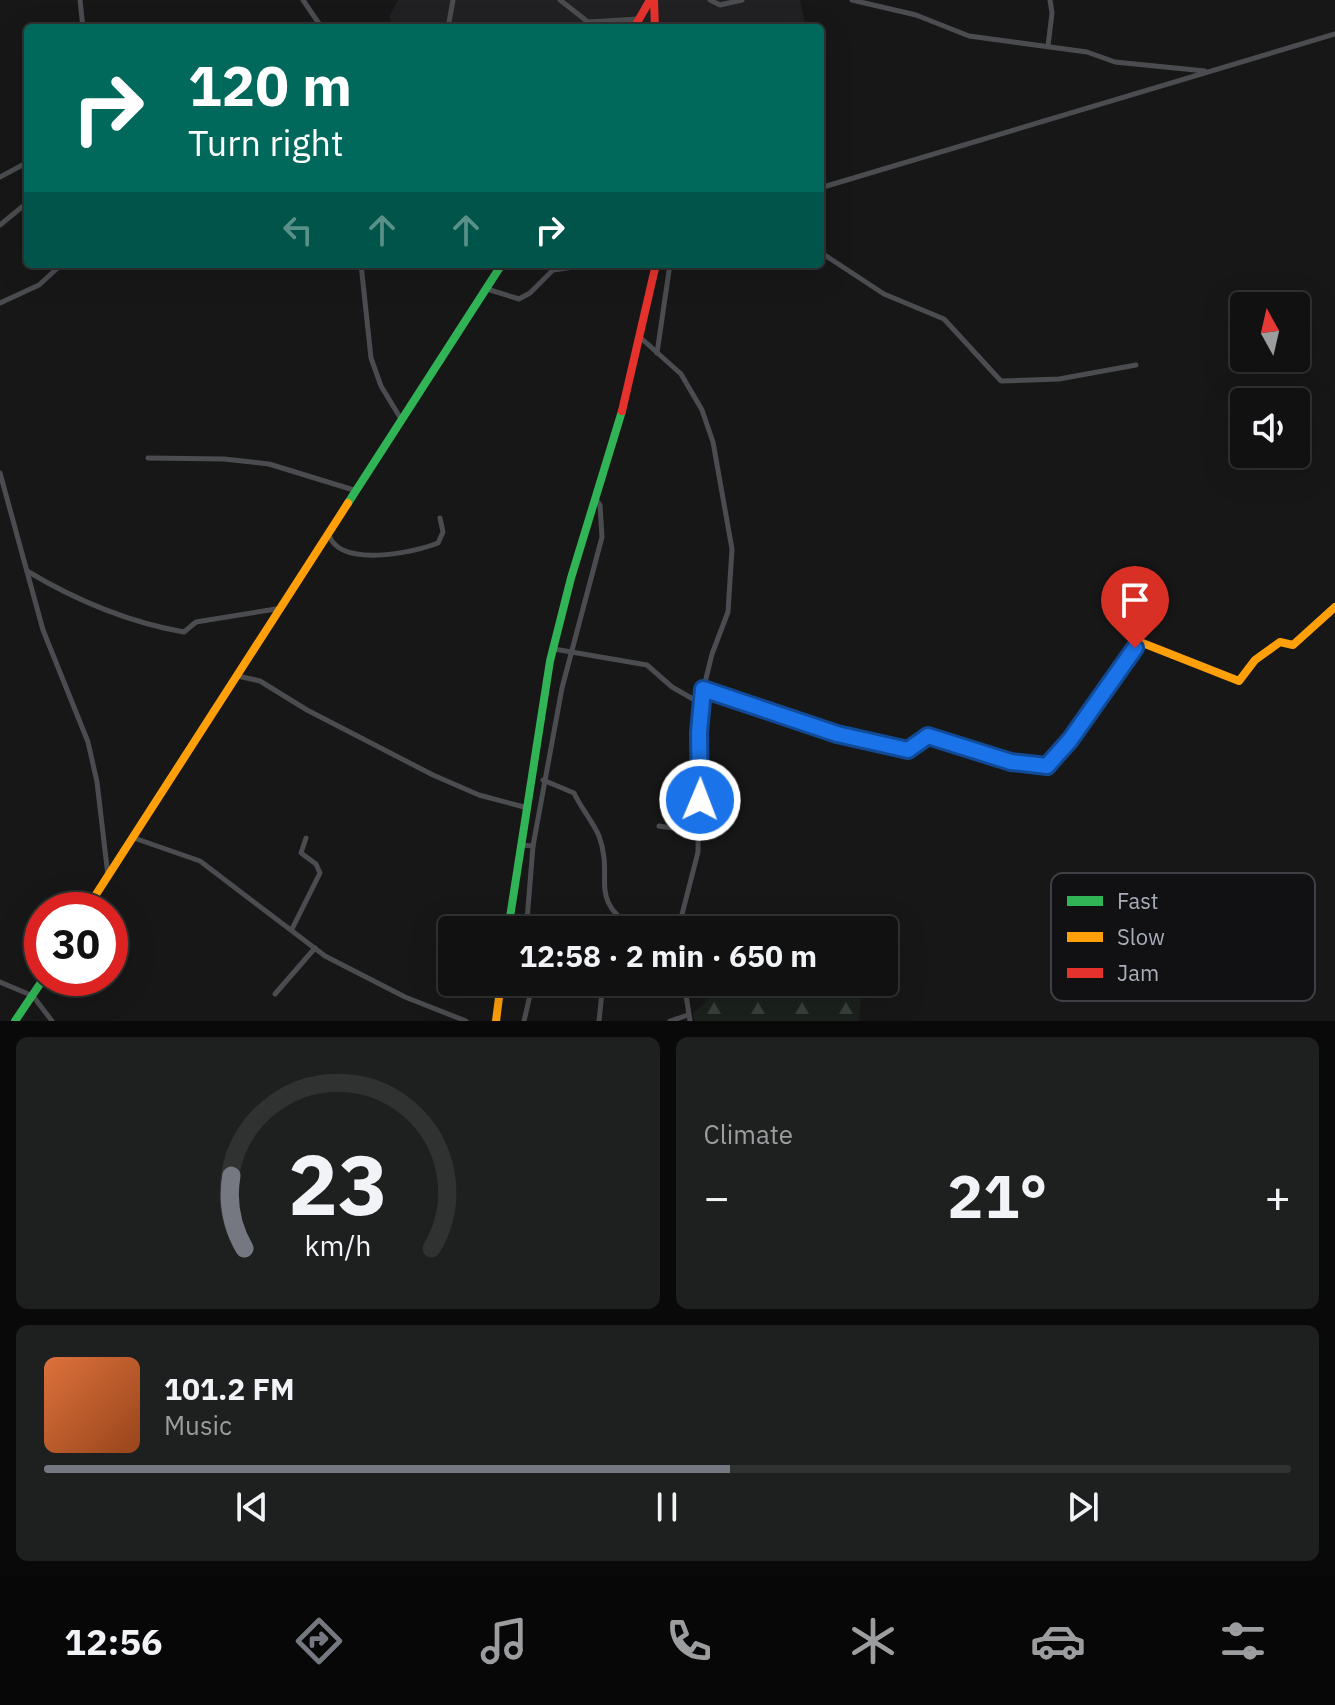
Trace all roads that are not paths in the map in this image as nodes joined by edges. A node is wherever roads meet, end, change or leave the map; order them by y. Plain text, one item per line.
1 (80, 0) edge
2 (303, 0) edge
3 (453, 0) edge
4 (560, 0) edge
5 (652, 0) edge
6 (710, 0) edge
7 (742, 0) edge
8 (852, 0) edge
9 (1050, 0) edge
10 (639, 19) junction
11 (83, 24) edge
12 (319, 24) edge
13 (449, 24) edge
14 (636, 24) edge
15 (655, 24) edge
16 (1335, 34) edge
17 (1048, 46) junction
18 (1210, 72) junction
19 (24, 164) edge
20 (0, 177) edge
21 (824, 187) edge
22 (24, 205) edge
23 (0, 225) edge
24 (824, 255) edge
25 (58, 268) edge
26 (361, 268) edge
27 (500, 268) edge
28 (567, 268) edge
29 (655, 268) edge
30 (669, 268) edge
31 (487, 289) junction
32 (0, 303) edge
33 (642, 339) junction
34 (657, 353) junction
35 (1136, 365) dead end
36 (402, 420) junction
37 (148, 458) dead end
38 (0, 473) edge
39 (357, 491) junction
40 (595, 498) junction
41 (440, 518) dead end
42 (329, 535) junction
43 (27, 570) junction
44 (1335, 607) edge
45 (282, 608) junction
46 (554, 649) junction
47 (573, 649) junction
48 (238, 676) junction
49 (703, 689) junction
50 (700, 703) junction
51 (543, 780) junction
52 (524, 807) junction
53 (659, 826) dead end
54 (700, 832) junction
55 (134, 838) junction
56 (306, 838) dead end
57 (519, 844) junction
58 (533, 846) junction
59 (108, 876) junction
60 (98, 892) edge
61 (509, 916) edge
62 (527, 916) edge
63 (617, 916) edge
64 (682, 916) edge
65 (292, 929) junction
66 (315, 948) junction
67 (0, 982) edge
68 (24, 992) edge
69 (275, 994) dead end
70 (33, 996) joint
71 (499, 996) edge
72 (530, 996) edge
73 (604, 996) edge
74 (685, 996) edge
75 (686, 1018) edge
76 (15, 1021) edge
77 (52, 1021) edge
78 (466, 1021) edge
79 (496, 1021) edge
80 (524, 1021) edge
81 (599, 1021) edge
82 (670, 1021) edge

1 - 11 street
2 - 12 street
3 - 13 street
4 - 10 street
5 - 10 street
5 - 15 street
6 - 7 street
8 - 17 street
9 - 17 street
10 - 14 street
16 - 18 street
17 - 18 street
18 - 21 street
19 - 20 street
22 - 23 street
24 - 35 street
25 - 32 street
26 - 36 street
27 - 31 street
28 - 31 street
29 - 33 street
30 - 34 street
31 - 36 street
33 - 34 street
33 - 40 street
34 - 49 street
36 - 39 street
37 - 39 street
38 - 43 street
39 - 42 street
40 - 46 street
40 - 47 street
41 - 42 street
42 - 45 street
43 - 45 street
43 - 59 street
44 - 49 street
45 - 48 street
46 - 47 street
46 - 52 street
47 - 50 street
47 - 51 street
48 - 52 street
48 - 55 street
49 - 50 street
50 - 54 street
51 - 58 street
51 - 63 street
52 - 57 street
53 - 54 street
54 - 64 street
55 - 59 street
55 - 65 street
56 - 65 street
57 - 58 street
57 - 61 street
58 - 62 street
59 - 60 street
65 - 66 street
66 - 69 street
66 - 78 street
67 - 68 street
70 - 76 street
70 - 77 street
71 - 79 street
72 - 80 street
73 - 81 street
74 - 75 street
75 - 82 street

